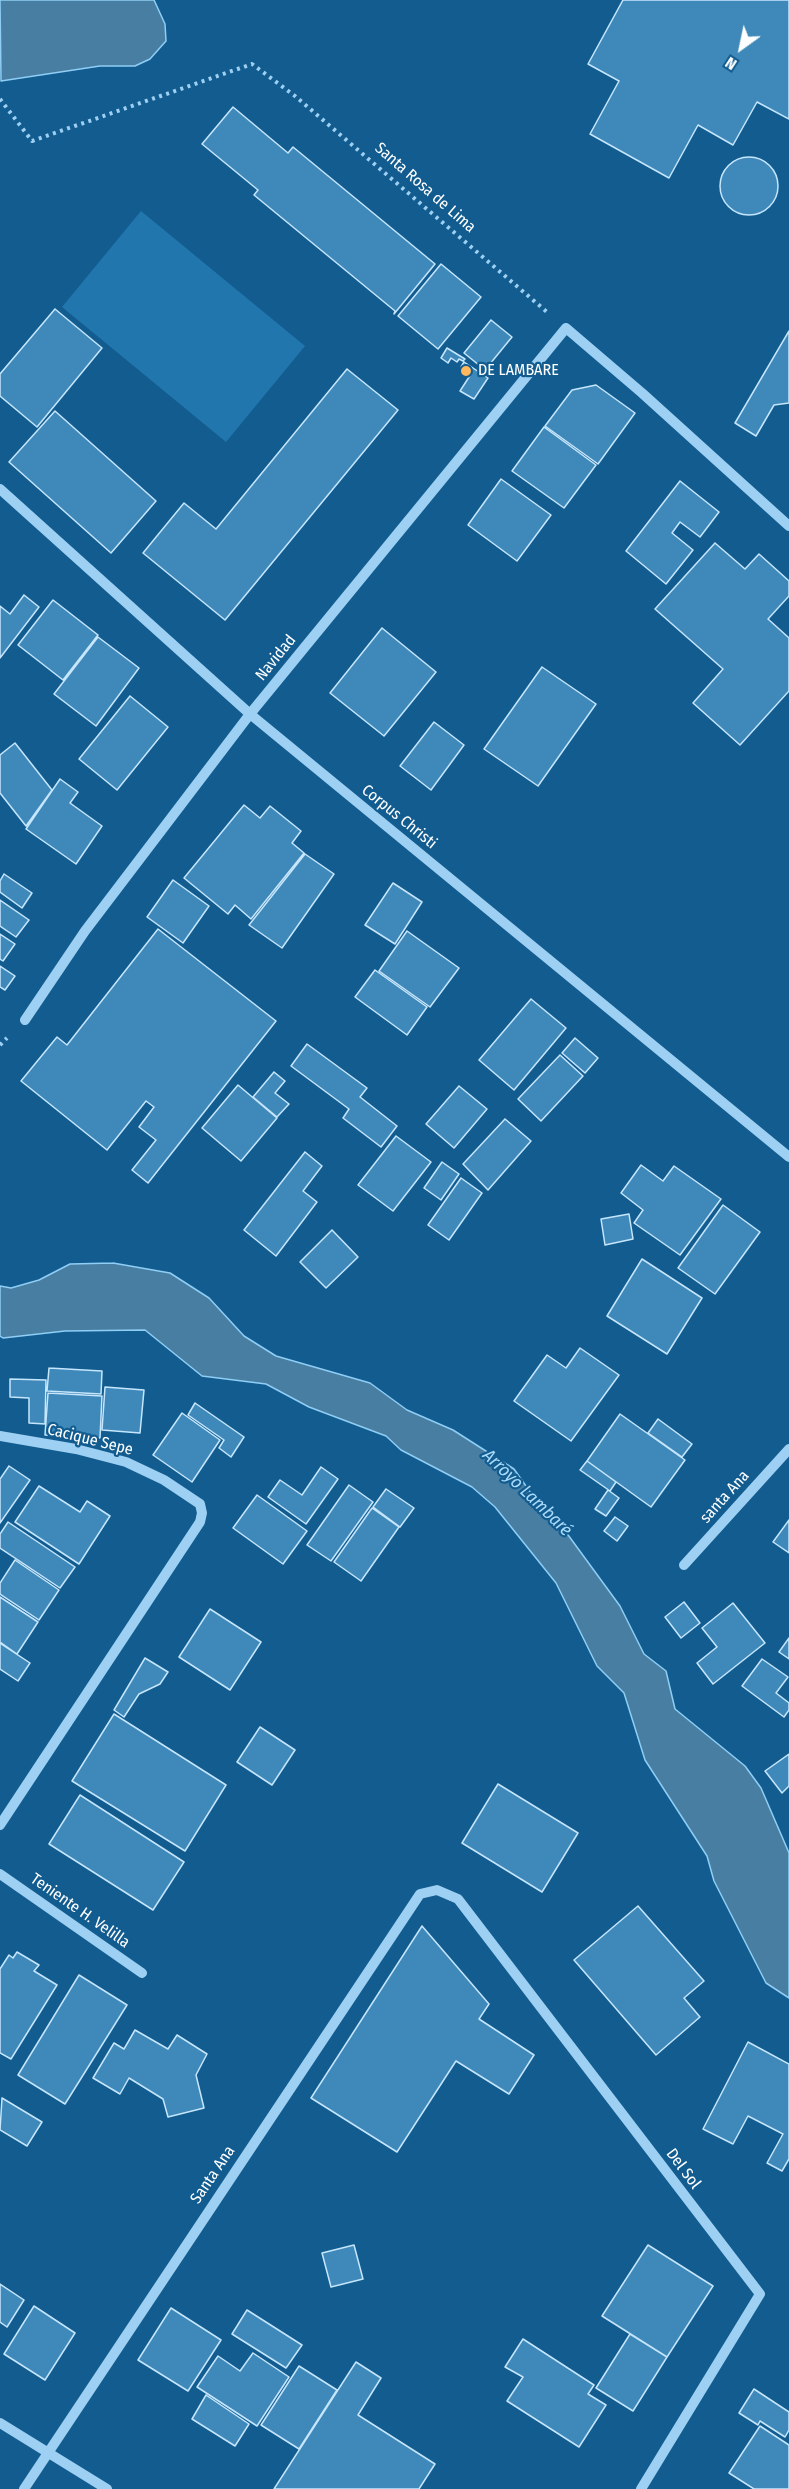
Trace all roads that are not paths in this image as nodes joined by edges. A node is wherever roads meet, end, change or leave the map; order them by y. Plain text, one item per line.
1 (0, 489) edge
2 (789, 526) edge
3 (250, 714) junction
4 (25, 1020) dead end
5 (789, 1157) edge
6 (0, 1436) edge
7 (789, 1449) edge
8 (684, 1565) dead end
9 (0, 1826) edge
10 (0, 1874) edge
11 (437, 1890) joint
12 (142, 1973) dead end
13 (0, 2423) edge
14 (47, 2452) junction
15 (24, 2489) edge
16 (107, 2489) edge
17 (641, 2489) edge

1 - 3 street, Corpus Christi
2 - 3 street, Navidad
3 - 4 street, Navidad
3 - 5 street, Corpus Christi
6 - 9 street, Cacique Sepe
7 - 8 street, santa Ana
10 - 12 street, Teniente H. Velilla
11 - 14 street, Santa Ana
11 - 17 street, Del Sol
13 - 14 street
14 - 15 street, Santa Ana
14 - 16 street

